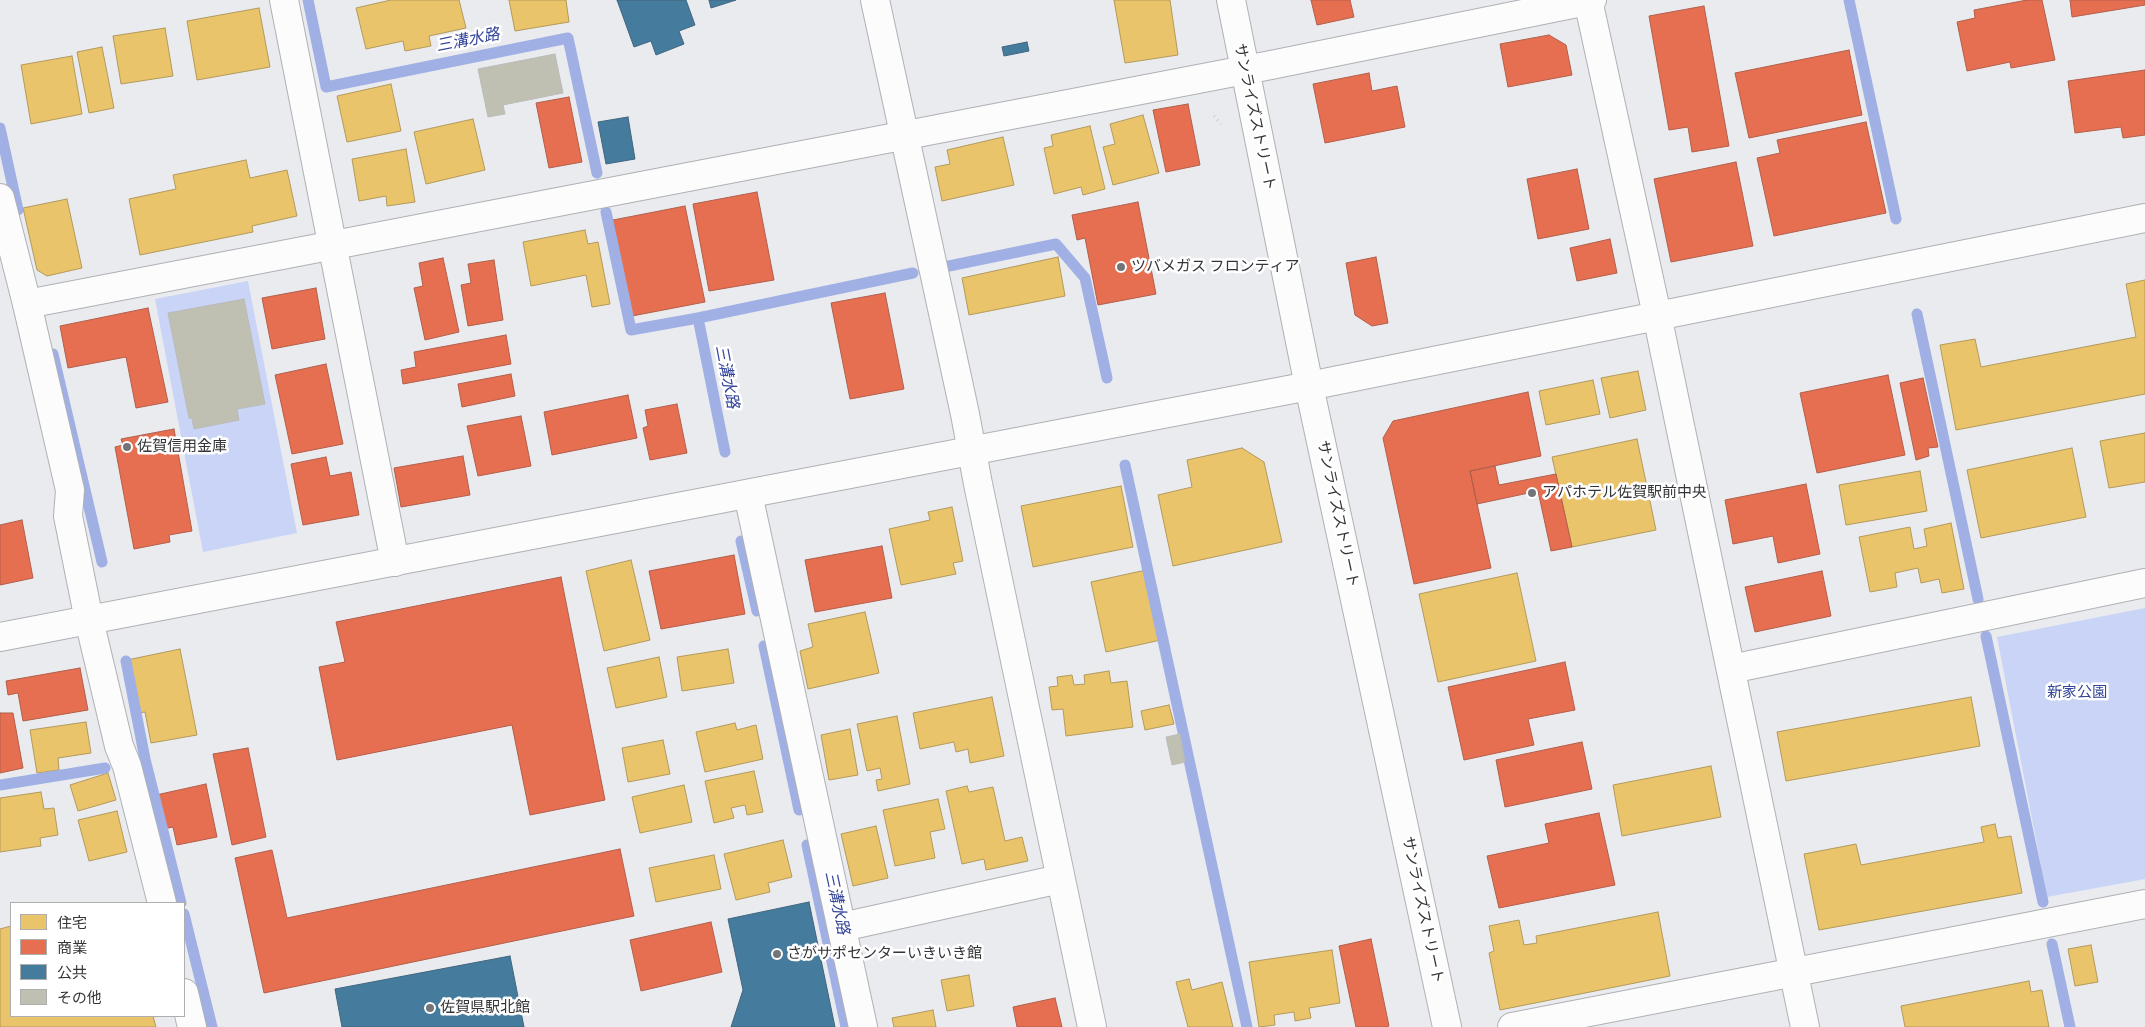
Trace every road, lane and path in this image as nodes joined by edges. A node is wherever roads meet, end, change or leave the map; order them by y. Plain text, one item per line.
1 (284, 0) edge
2 (875, 0) edge
3 (1231, 0) edge
4 (1589, 0) edge
5 (1244, 70) junction
6 (904, 135) junction
7 (0, 198) edge
8 (2145, 218) edge
9 (332, 244) junction
10 (27, 304) junction
11 (1656, 315) junction
12 (1309, 386) junction
13 (971, 451) junction
14 (748, 494) junction
15 (394, 562) junction
16 (2145, 583) edge
17 (89, 620) junction
18 (0, 637) edge
19 (1731, 669) junction
20 (1060, 879) junction
21 (162, 902) edge
22 (2145, 904) edge
23 (842, 927) junction
24 (1793, 972) junction
25 (185, 997) edge
26 (192, 1027) edge
27 (863, 1027) edge
28 (1092, 1027) edge
29 (1447, 1027) edge
30 (1512, 1027) edge
31 (1805, 1027) edge

1 - 9 street
2 - 6 street
3 - 5 street, サンライズストリート
4 - 5 street
4 - 11 street
5 - 6 street
5 - 12 street, サンライズストリート
6 - 9 street
6 - 13 street
7 - 10 street
8 - 11 street
9 - 10 street
9 - 15 street
10 - 17 street
11 - 12 street
11 - 19 street
12 - 13 street
12 - 29 street, サンライズストリート
13 - 14 street
13 - 20 street
14 - 15 street
14 - 23 street
15 - 17 street
16 - 19 street
17 - 18 street
17 - 21 street
19 - 24 street
20 - 23 street
20 - 28 street
22 - 24 street
23 - 27 street
24 - 30 street
24 - 31 street
25 - 26 street

